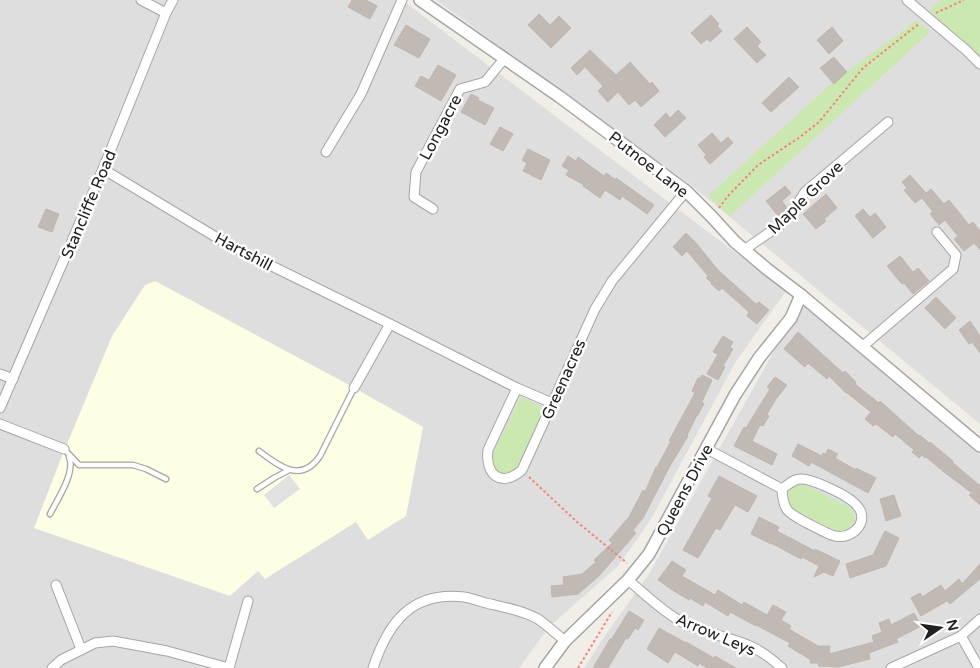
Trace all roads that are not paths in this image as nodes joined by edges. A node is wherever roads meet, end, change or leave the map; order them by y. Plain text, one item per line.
1 (142, 0) edge
2 (174, 0) edge
3 (402, 0) edge
4 (420, 0) edge
5 (907, 0) edge
6 (166, 13) junction
7 (504, 59) junction
8 (980, 64) edge
9 (888, 122) dead end
10 (326, 152) dead end
11 (103, 169) junction
12 (686, 191) junction
13 (433, 208) dead end
14 (937, 232) dead end
15 (744, 250) junction
16 (802, 295) junction
17 (390, 324) junction
18 (863, 346) junction
19 (0, 374) edge
20 (12, 379) junction
21 (354, 388) joint
22 (517, 388) junction
23 (552, 403) junction
24 (0, 408) edge
25 (0, 424) edge
26 (980, 446) edge
27 (707, 449) junction
28 (64, 450) junction
29 (259, 451) dead end
30 (289, 470) junction
31 (166, 478) dead end
32 (257, 489) dead end
33 (782, 489) junction
34 (50, 514) dead end
35 (628, 580) junction
36 (56, 584) dead end
37 (248, 601) dead end
38 (980, 619) edge
39 (961, 636) junction
40 (565, 641) junction
41 (81, 649) junction
42 (52, 668) edge
43 (229, 668) edge
44 (373, 668) edge
45 (545, 668) edge
46 (782, 668) edge
47 (891, 668) edge
48 (980, 668) edge

1 - 6 street
2 - 6 street, Stancliffe Road
3 - 10 street
4 - 7 street, Putnoe Lane
5 - 8 street
6 - 11 street, Stancliffe Road
7 - 12 street, Putnoe Lane
7 - 13 street, Longacre
9 - 15 street, Maple Grove
11 - 17 street, Hartshill
11 - 20 street, Stancliffe Road
12 - 15 street, Putnoe Lane
12 - 23 street, Greenacres
14 - 18 street
15 - 16 street, Putnoe Lane
16 - 18 street, Putnoe Lane
16 - 27 street, Queens Drive
17 - 21 street
17 - 22 street, Hartshill
18 - 26 street, Putnoe Lane
19 - 20 street
20 - 24 street, Stancliffe Road
21 - 30 lane
22 - 23 street, Hartshill
22 - 23 street, Greenacres
25 - 28 street
27 - 33 street
27 - 35 street, Queens Drive
28 - 31 lane
28 - 34 lane
29 - 30 lane
30 - 32 lane
33 - 33 street
35 - 40 street, Queens Drive
35 - 46 street, Arrow Leys
36 - 41 street
37 - 43 street
38 - 39 street
39 - 47 street
39 - 48 street
40 - 44 street
40 - 45 street, Queens Drive
41 - 42 street
41 - 43 street

